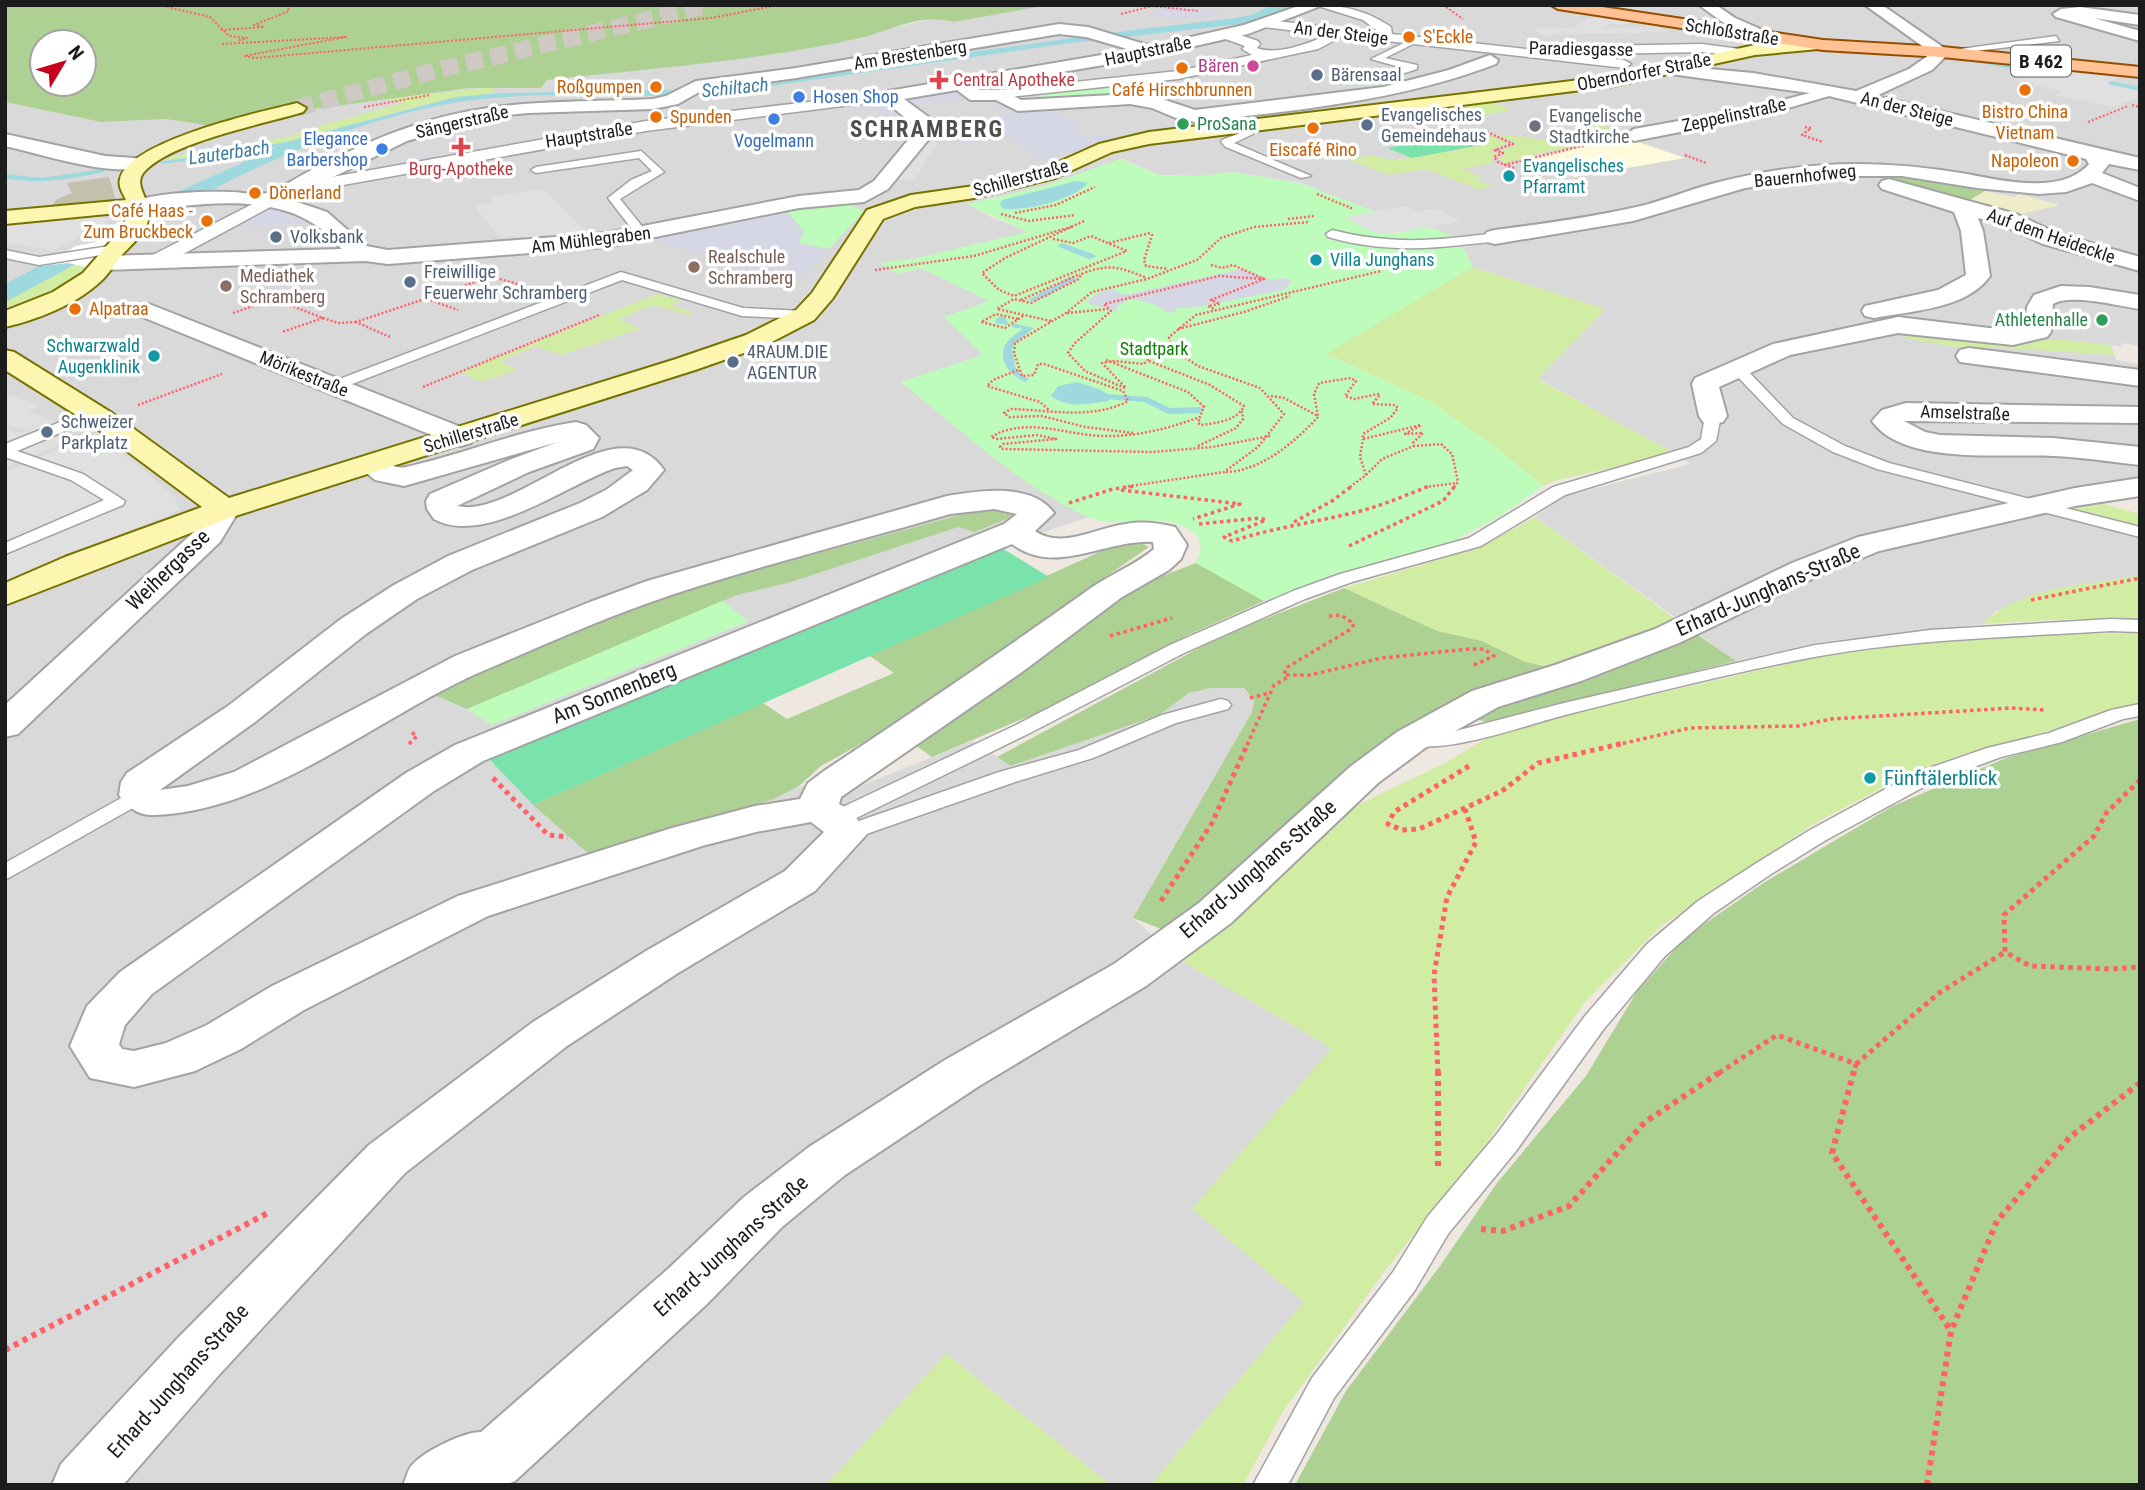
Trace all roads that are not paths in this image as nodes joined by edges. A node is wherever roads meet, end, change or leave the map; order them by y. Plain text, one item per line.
1 (1318, 5) edge
2 (1558, 5) edge
3 (1591, 5) edge
4 (1706, 5) edge
5 (1872, 5) edge
6 (2058, 11) edge
7 (1234, 15) road end
8 (2140, 20) edge
9 (1263, 23) junction
10 (1225, 34) junction
11 (1342, 34) junction
12 (1488, 36) dead end
13 (2140, 36) edge
14 (1377, 37) junction
15 (2056, 38) dead end
16 (1415, 41) junction
17 (1753, 43) junction
18 (1526, 52) junction
19 (1942, 52) junction
20 (1141, 53) junction
21 (1268, 57) junction
22 (1490, 60) dead end
23 (1624, 64) dead end
24 (1671, 69) junction
25 (1405, 70) dead end
26 (2140, 72) edge
27 (1178, 75) junction
28 (958, 85) junction
29 (1833, 92) junction
30 (999, 94) junction
31 (893, 96) junction
32 (1858, 97) junction
33 (671, 100) joint
34 (624, 106) junction
35 (297, 108) tunnel mouth
36 (646, 126) junction
37 (1237, 127) junction
38 (1634, 135) road end
39 (1149, 138) joint
40 (2025, 139) junction
41 (5, 140) edge
42 (2140, 150) edge
43 (141, 163) junction
44 (2140, 164) edge
45 (2092, 166) junction
46 (536, 170) dead end
47 (1872, 170) junction
48 (1305, 176) dead end
49 (287, 190) junction
50 (2140, 195) edge
51 (864, 196) junction
52 (268, 201) junction
53 (142, 206) junction
54 (889, 208) junction
55 (1963, 208) junction
56 (5, 218) edge
57 (1332, 233) dead end
58 (643, 234) junction
59 (1495, 237) joint
60 (5, 254) edge
61 (365, 254) junction
62 (110, 256) junction
63 (152, 263) junction
64 (2140, 264) edge
65 (2140, 302) edge
66 (149, 311) dead end
67 (805, 315) junction
68 (5, 320) edge
69 (1872, 330) junction
70 (1782, 349) junction
71 (5, 358) edge
72 (1739, 370) junction
73 (2140, 378) edge
74 (334, 386) junction
75 (2140, 415) edge
76 (97, 416) junction
77 (1713, 416) joint
78 (461, 437) junction
79 (5, 451) edge
80 (2140, 456) edge
81 (370, 464) junction
82 (2140, 487) edge
83 (2035, 506) junction
84 (225, 509) junction
85 (1015, 531) junction
86 (2140, 532) edge
87 (5, 549) edge
88 (5, 596) edge
89 (2140, 626) edge
90 (1221, 705) dead end
91 (2129, 712) edge
92 (5, 726) edge
93 (1411, 740) junction
94 (139, 795) junction
95 (833, 820) junction
96 (5, 873) edge
97 (498, 1473) edge
98 (83, 1485) edge
99 (434, 1485) edge
100 (1270, 1485) edge

1 - 9 street, Hauptstraße
1 - 14 street
2 - 17 main road, Schloßstraße / B 462
3 - 17 main road, Schloßstraße / B 462
4 - 17 street
5 - 19 street
6 - 8 street
6 - 13 street
7 - 9 street
9 - 10 street, Hauptstraße
9 - 11 street, An der Steige
10 - 20 street, Hauptstraße
10 - 21 street
11 - 14 street, An der Steige
11 - 21 street
12 - 18 street, Paradiesgasse
14 - 16 street, An der Steige
15 - 19 lane
16 - 18 street, An der Steige
16 - 25 lane
17 - 18 street, Paradiesgasse
17 - 19 main road, B 462
17 - 19 main road, Oberndorfer Straße / B 462
17 - 24 main road, Oberndorfer Straße
18 - 23 street, An der Steige
19 - 26 main road, Oberndorfer Straße / B 462
19 - 32 street
20 - 27 street
20 - 28 street, Hauptstraße
20 - 33 street, Am Brestenberg
21 - 27 street
22 - 30 street
24 - 29 street, An der Steige
24 - 37 main road, Oberndorfer Straße
27 - 30 street
28 - 30 street
28 - 31 street, Hauptstraße
29 - 32 street, An der Steige
29 - 38 street, Zeppelinstraße
31 - 36 street, Hauptstraße
31 - 51 street
32 - 40 street, An der Steige
33 - 34 street, Sängerstraße
34 - 36 street
34 - 49 street, Sängerstraße
35 - 43 main road
36 - 49 street, Hauptstraße
37 - 39 main road, Oberndorfer Straße
37 - 48 lane
39 - 54 main road, Schillerstraße
40 - 42 street
40 - 45 street, An der Steige
41 - 43 street
43 - 53 main road
44 - 45 street, An der Steige
45 - 47 street, Bauernhofweg
45 - 50 street
46 - 58 lane
47 - 55 street, Auf dem Heideckle
47 - 59 street, Bauernhofweg
49 - 52 street, Sängerstraße
51 - 54 street
51 - 58 street, Am Mühlegraben
52 - 53 street
52 - 61 street
52 - 63 street
53 - 56 main road
53 - 62 main road
54 - 67 main road, Schillerstraße
55 - 64 street, Auf dem Heideckle
55 - 70 street, Auf dem Heideckle
57 - 59 lane
58 - 61 street, Am Mühlegraben
60 - 62 lane
61 - 63 street, Am Mühlegraben
62 - 63 street, Am Mühlegraben
62 - 68 main road
65 - 69 street
66 - 74 street, Mörikestraße
67 - 74 lane
67 - 78 main road, Schillerstraße
69 - 70 street
69 - 73 street
70 - 72 street
71 - 76 main road, Weihergasse
72 - 77 street
72 - 83 lane
74 - 78 street, Mörikestraße
75 - 80 street, Amselstraße
76 - 79 lane
76 - 84 main road, Weihergasse
77 - 95 lane
78 - 81 main road, Schillerstraße
79 - 87 lane
81 - 84 main road, Schillerstraße
81 - 94 street
82 - 83 street
83 - 86 lane
83 - 93 street, Erhard-Junghans-Straße
84 - 88 main road, Schillerstraße
84 - 92 street, Weihergasse
85 - 94 street, Am Sonnenberg
85 - 95 street, Erhard-Junghans-Straße
85 - 95 street, Am Sonnenberg
89 - 93 lane
90 - 95 lane
91 - 100 lane
93 - 97 street, Erhard-Junghans-Straße
94 - 96 lane
95 - 98 street, Erhard-Junghans-Straße
97 - 99 street, Erhard-Junghans-Straße

